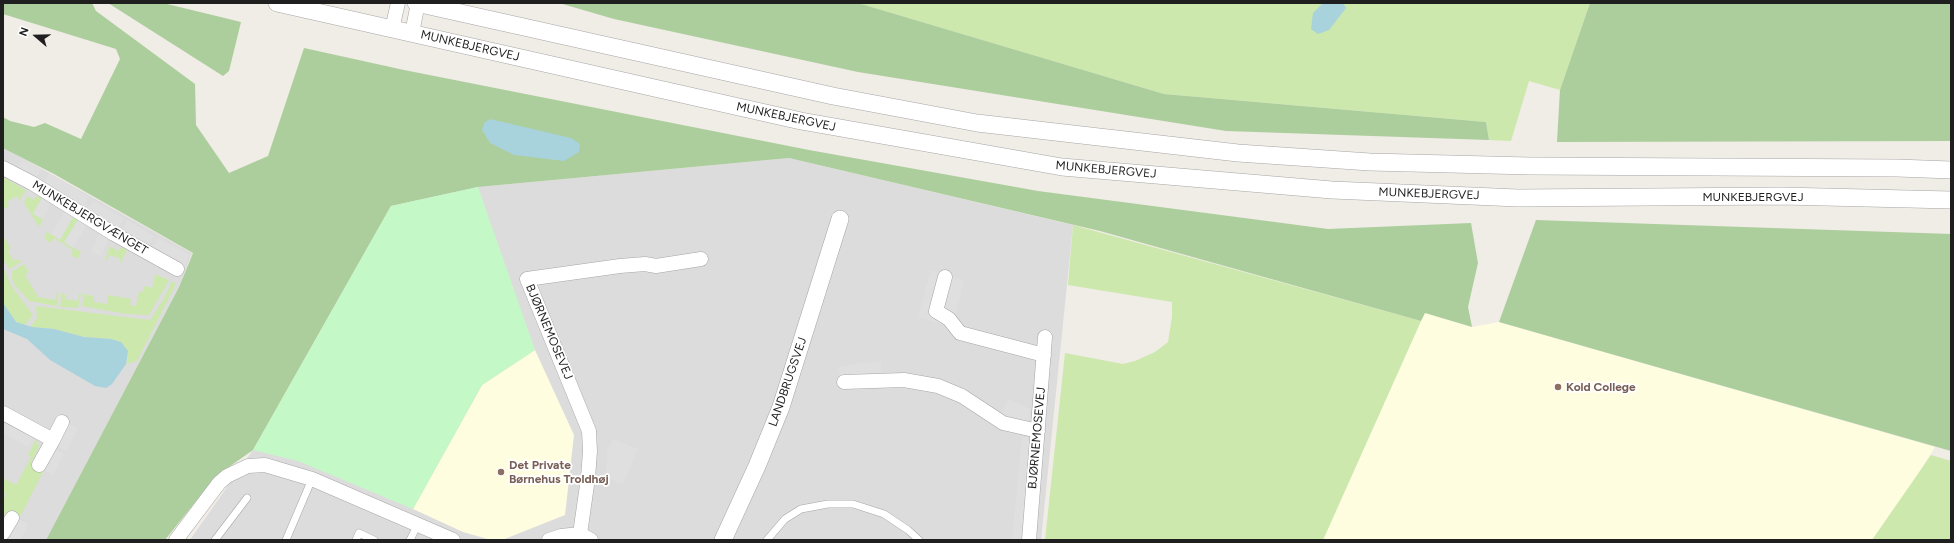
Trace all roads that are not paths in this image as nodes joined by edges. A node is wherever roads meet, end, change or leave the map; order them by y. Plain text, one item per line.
1 (277, 3) edge
2 (398, 3) edge
3 (418, 3) edge
4 (392, 29) junction
5 (412, 33) junction
6 (3, 168) edge
7 (1951, 170) edge
8 (1951, 190) edge
9 (1882, 198) junction
10 (1951, 200) edge
11 (840, 219) dead end
12 (701, 259) dead end
13 (177, 270) dead end
14 (945, 277) dead end
15 (1045, 337) dead end
16 (1044, 355) junction
17 (844, 382) dead end
18 (3, 413) edge
19 (62, 422) dead end
20 (1038, 431) junction
21 (53, 440) junction
22 (39, 465) dead end
23 (312, 479) junction
24 (247, 498) dead end
25 (12, 518) dead end
26 (418, 524) junction
27 (3, 533) edge
28 (587, 538) edge
29 (176, 540) edge
30 (215, 540) edge
31 (286, 540) edge
32 (356, 540) edge
33 (374, 540) edge
34 (410, 540) edge
35 (453, 540) edge
36 (549, 540) edge
37 (723, 540) edge
38 (767, 540) edge
39 (919, 540) edge
40 (1028, 540) edge

1 - 4 street, MUNKEBJERGVEJ
2 - 4 street
3 - 5 street
3 - 7 street
4 - 5 street, MUNKEBJERGVEJ
5 - 9 street, MUNKEBJERGVEJ
6 - 13 street, MUNKEBJERGVÆNGET
8 - 9 street
9 - 10 street, MUNKEBJERGVEJ
11 - 37 street, LANDBRUGSVEJ
12 - 28 street, BJØRNEMOSEVEJ
14 - 16 street
15 - 16 street, BJØRNEMOSEVEJ
16 - 20 street, BJØRNEMOSEVEJ
17 - 20 street
18 - 21 street
19 - 21 street
20 - 40 street, BJØRNEMOSEVEJ
21 - 22 street
23 - 26 street
23 - 29 street
23 - 31 lane
24 - 30 lane
25 - 27 street
26 - 34 lane
26 - 35 street
28 - 36 street, BJØRNEMOSEVEJ
32 - 33 lane
38 - 39 lane

